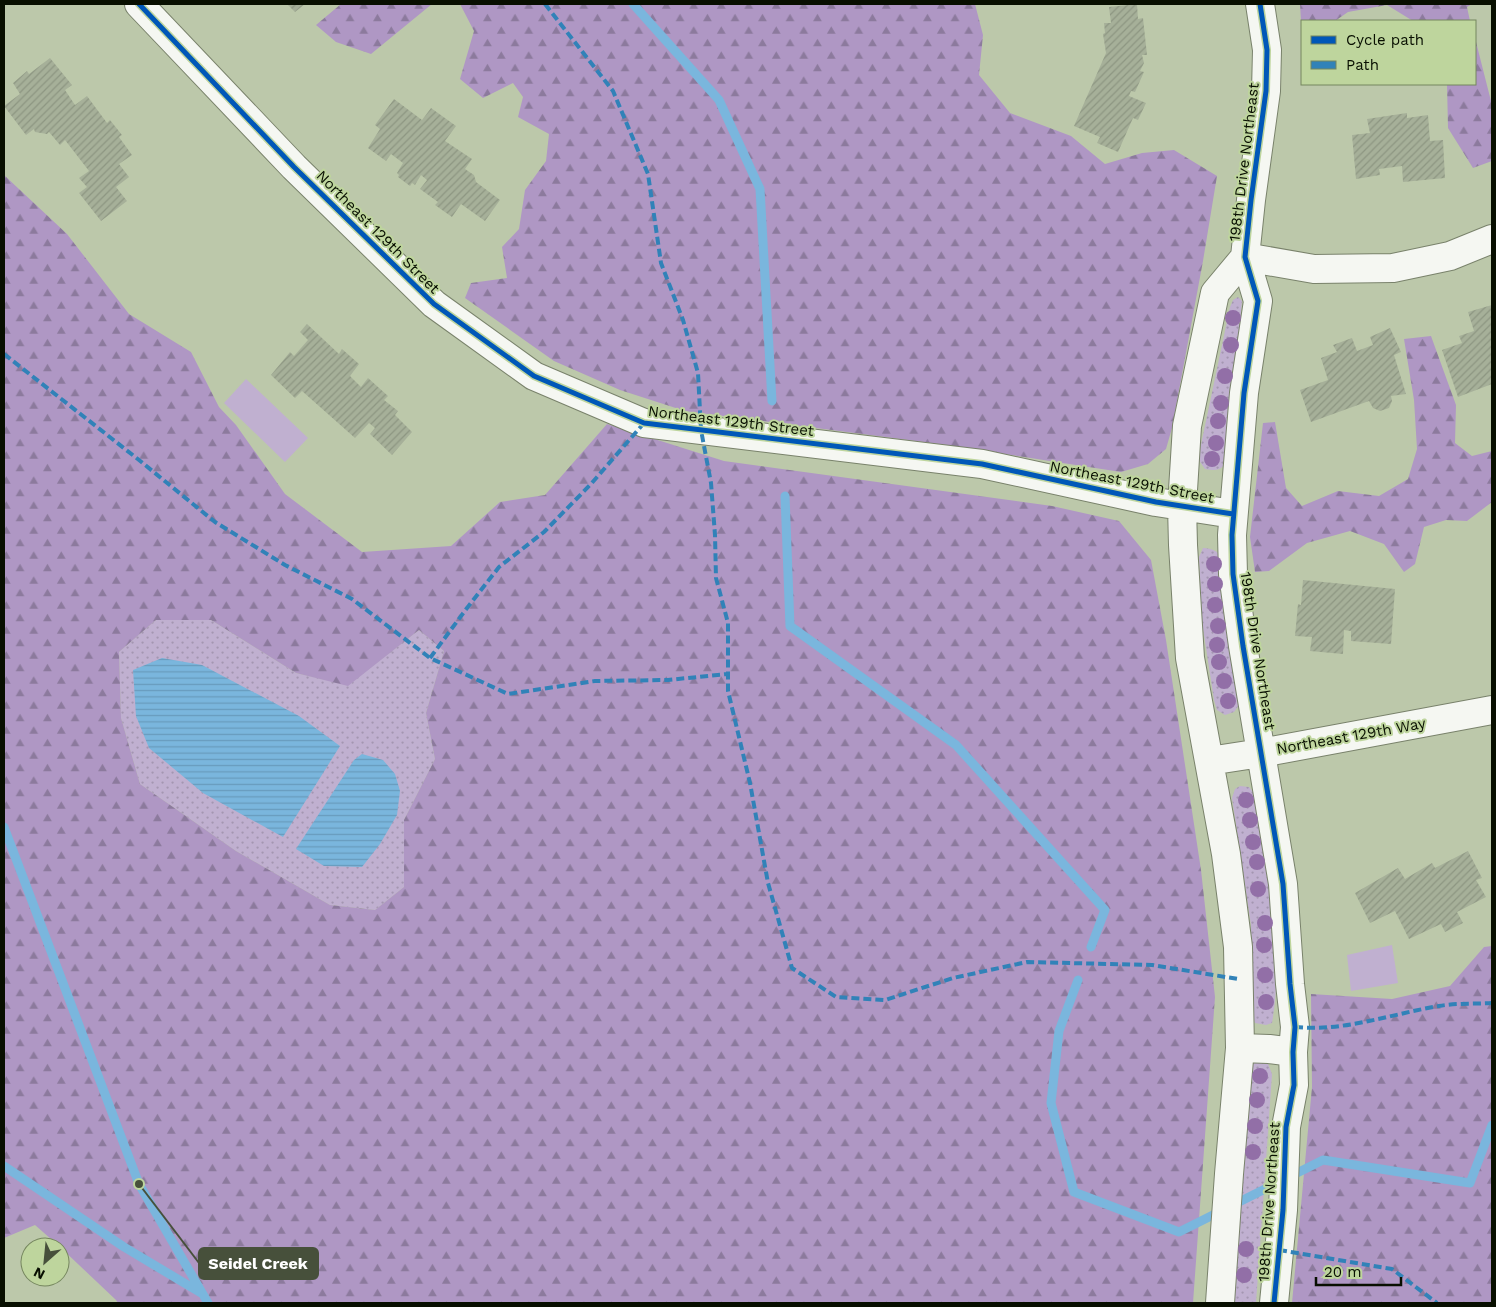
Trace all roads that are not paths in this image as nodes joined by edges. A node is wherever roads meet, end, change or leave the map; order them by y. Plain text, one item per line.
1 (139, 4) edge
2 (1260, 4) edge
3 (1492, 239) edge
4 (1245, 257) junction
5 (1182, 506) junction
6 (1233, 514) junction
7 (1492, 710) edge
8 (1261, 753) junction
9 (1209, 761) junction
10 (1240, 1048) junction
11 (1293, 1052) junction
12 (1220, 1303) edge
13 (1274, 1303) edge

1 - 5 street, Northeast 129th Street
2 - 4 street, 198th Drive Northeast
3 - 4 street
4 - 5 street, 198th Drive Northeast
4 - 6 street, 198th Drive Northeast
5 - 6 street, Northeast 129th Street
5 - 9 street, 198th Drive Northeast
6 - 8 street, 198th Drive Northeast
7 - 8 street, Northeast 129th Way
8 - 9 street, Northeast 129th Way
8 - 11 street, 198th Drive Northeast
9 - 10 street, 198th Drive Northeast
10 - 11 street
10 - 12 street, 198th Drive Northeast
11 - 13 street, 198th Drive Northeast

